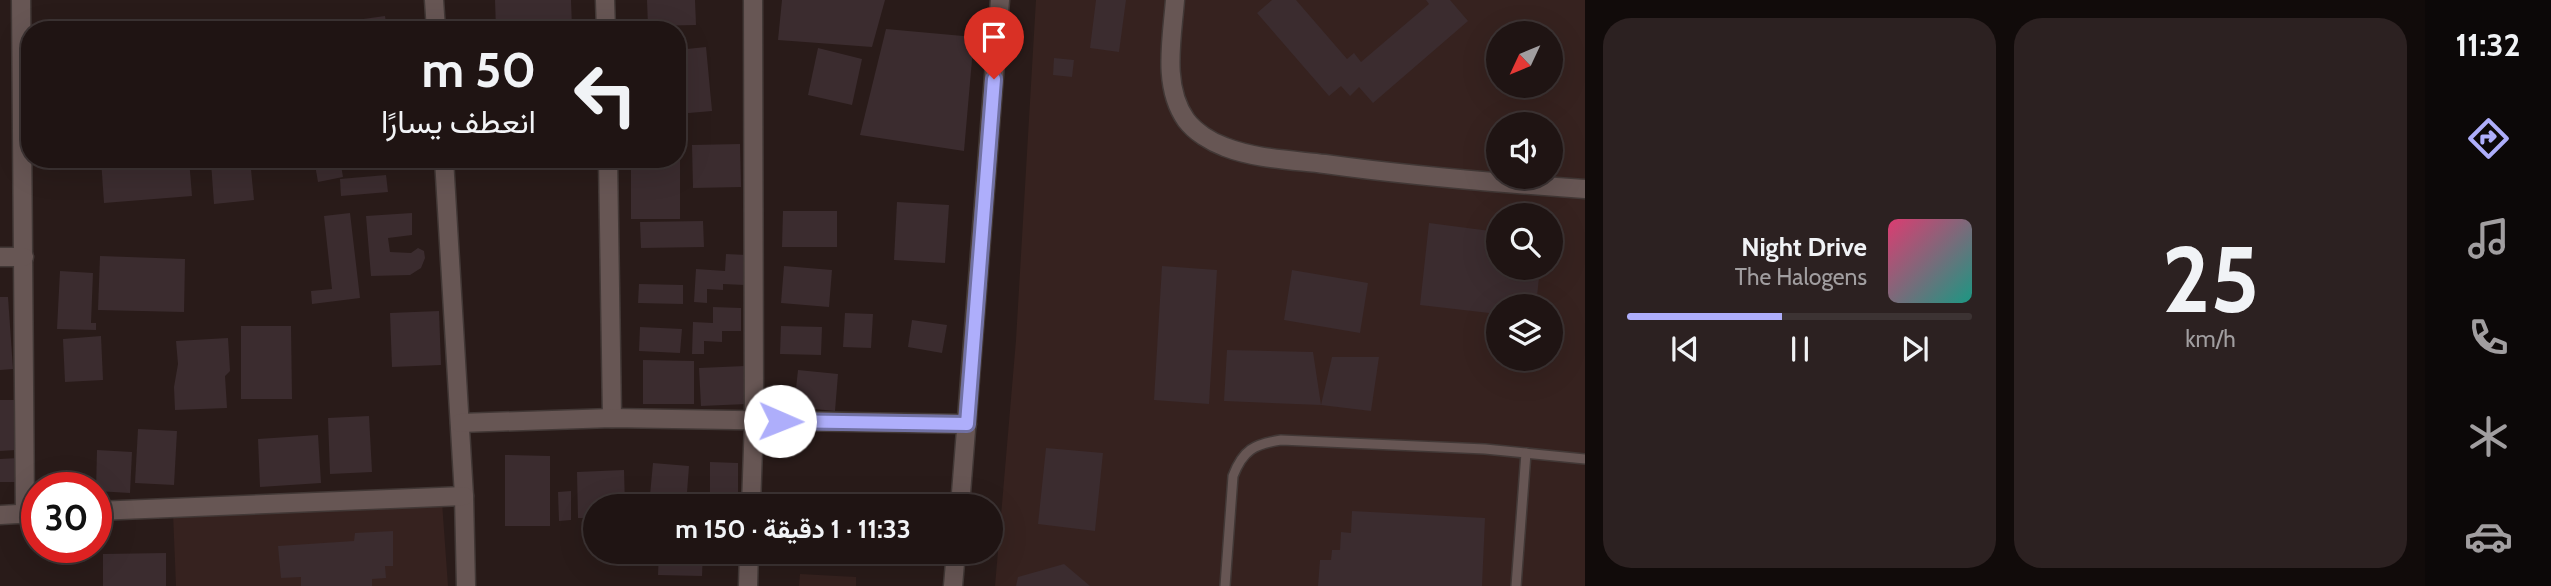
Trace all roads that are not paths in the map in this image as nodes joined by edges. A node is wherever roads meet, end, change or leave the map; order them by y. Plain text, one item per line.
1 (21, 0) edge
2 (434, 0) edge
3 (605, 0) edge
4 (753, 0) edge
5 (1000, 0) edge
6 (1175, 0) edge
7 (21, 21) edge
8 (435, 21) edge
9 (606, 21) edge
10 (23, 168) edge
11 (445, 168) edge
12 (608, 168) edge
13 (1585, 189) edge
14 (0, 257) edge
15 (24, 257) junction
16 (612, 418) junction
17 (754, 420) junction
18 (460, 423) junction
19 (967, 424) junction
20 (1526, 453) junction
21 (1585, 459) edge
22 (30, 472) edge
23 (751, 494) edge
24 (961, 494) edge
25 (464, 496) junction
26 (112, 510) edge
27 (21, 514) edge
28 (0, 515) edge
29 (749, 564) edge
30 (955, 564) edge
31 (466, 586) edge
32 (748, 586) edge
33 (953, 586) edge
34 (1225, 586) edge
35 (1516, 586) edge

1 - 7 street
2 - 8 street
3 - 9 street
4 - 17 street
5 - 19 street
6 - 13 street
10 - 15 street
11 - 18 street
12 - 16 street
14 - 15 street
15 - 22 street
16 - 17 street
16 - 18 street
17 - 19 street
17 - 23 street
18 - 25 street
19 - 24 street
20 - 21 lane
20 - 34 lane
20 - 35 lane
25 - 26 street
25 - 31 street
27 - 28 street
29 - 32 street
30 - 33 street

